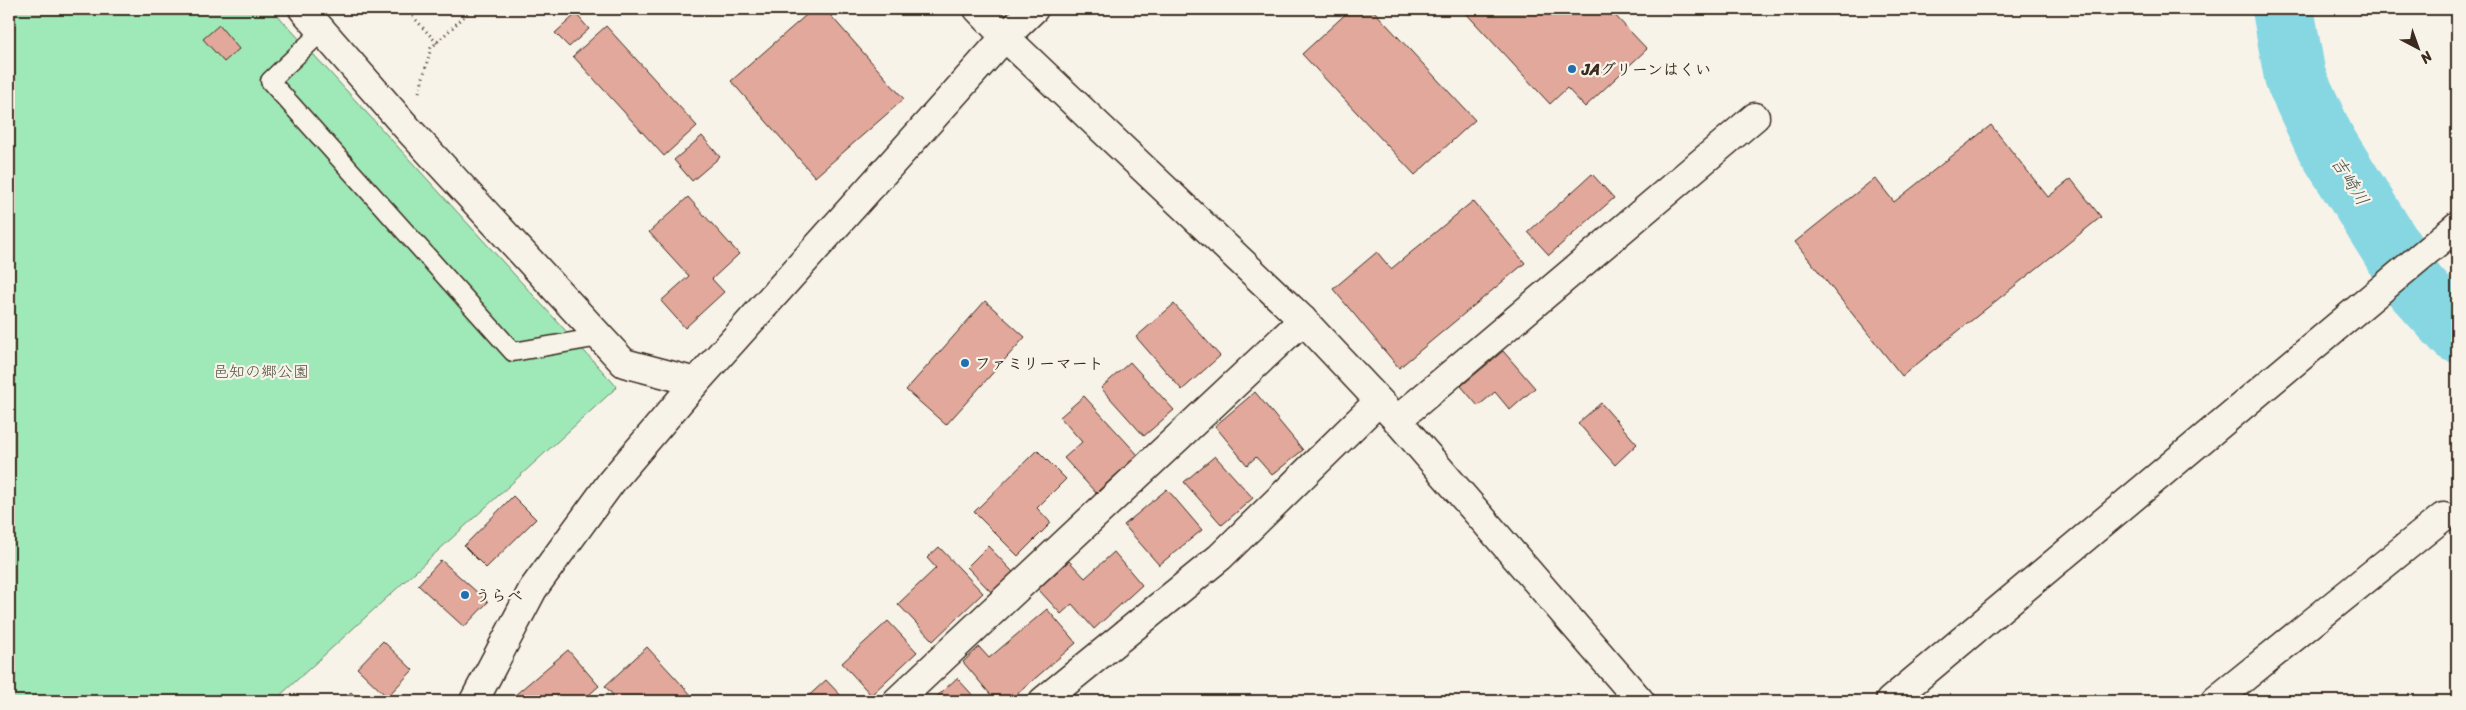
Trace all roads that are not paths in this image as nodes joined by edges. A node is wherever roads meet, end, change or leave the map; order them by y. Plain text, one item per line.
1 (303, 9) edge
2 (978, 9) edge
3 (1034, 9) edge
4 (322, 31) junction
5 (1005, 38) junction
6 (1756, 117) dead end
7 (2457, 226) edge
8 (1303, 320) junction
9 (600, 337) junction
10 (696, 382) junction
11 (1378, 402) junction
12 (1397, 420) junction
13 (2443, 517) dead end
14 (474, 701) edge
15 (898, 701) edge
16 (1043, 701) edge
17 (1640, 701) edge
18 (1890, 701) edge
19 (2215, 701) edge

1 - 4 street
2 - 5 street
3 - 5 street
4 - 9 street
4 - 9 lane
5 - 8 street
5 - 10 street
6 - 12 street
7 - 18 street
8 - 11 street
8 - 15 street
9 - 10 street
10 - 14 street
11 - 12 street
11 - 16 street
12 - 17 street
13 - 19 street

